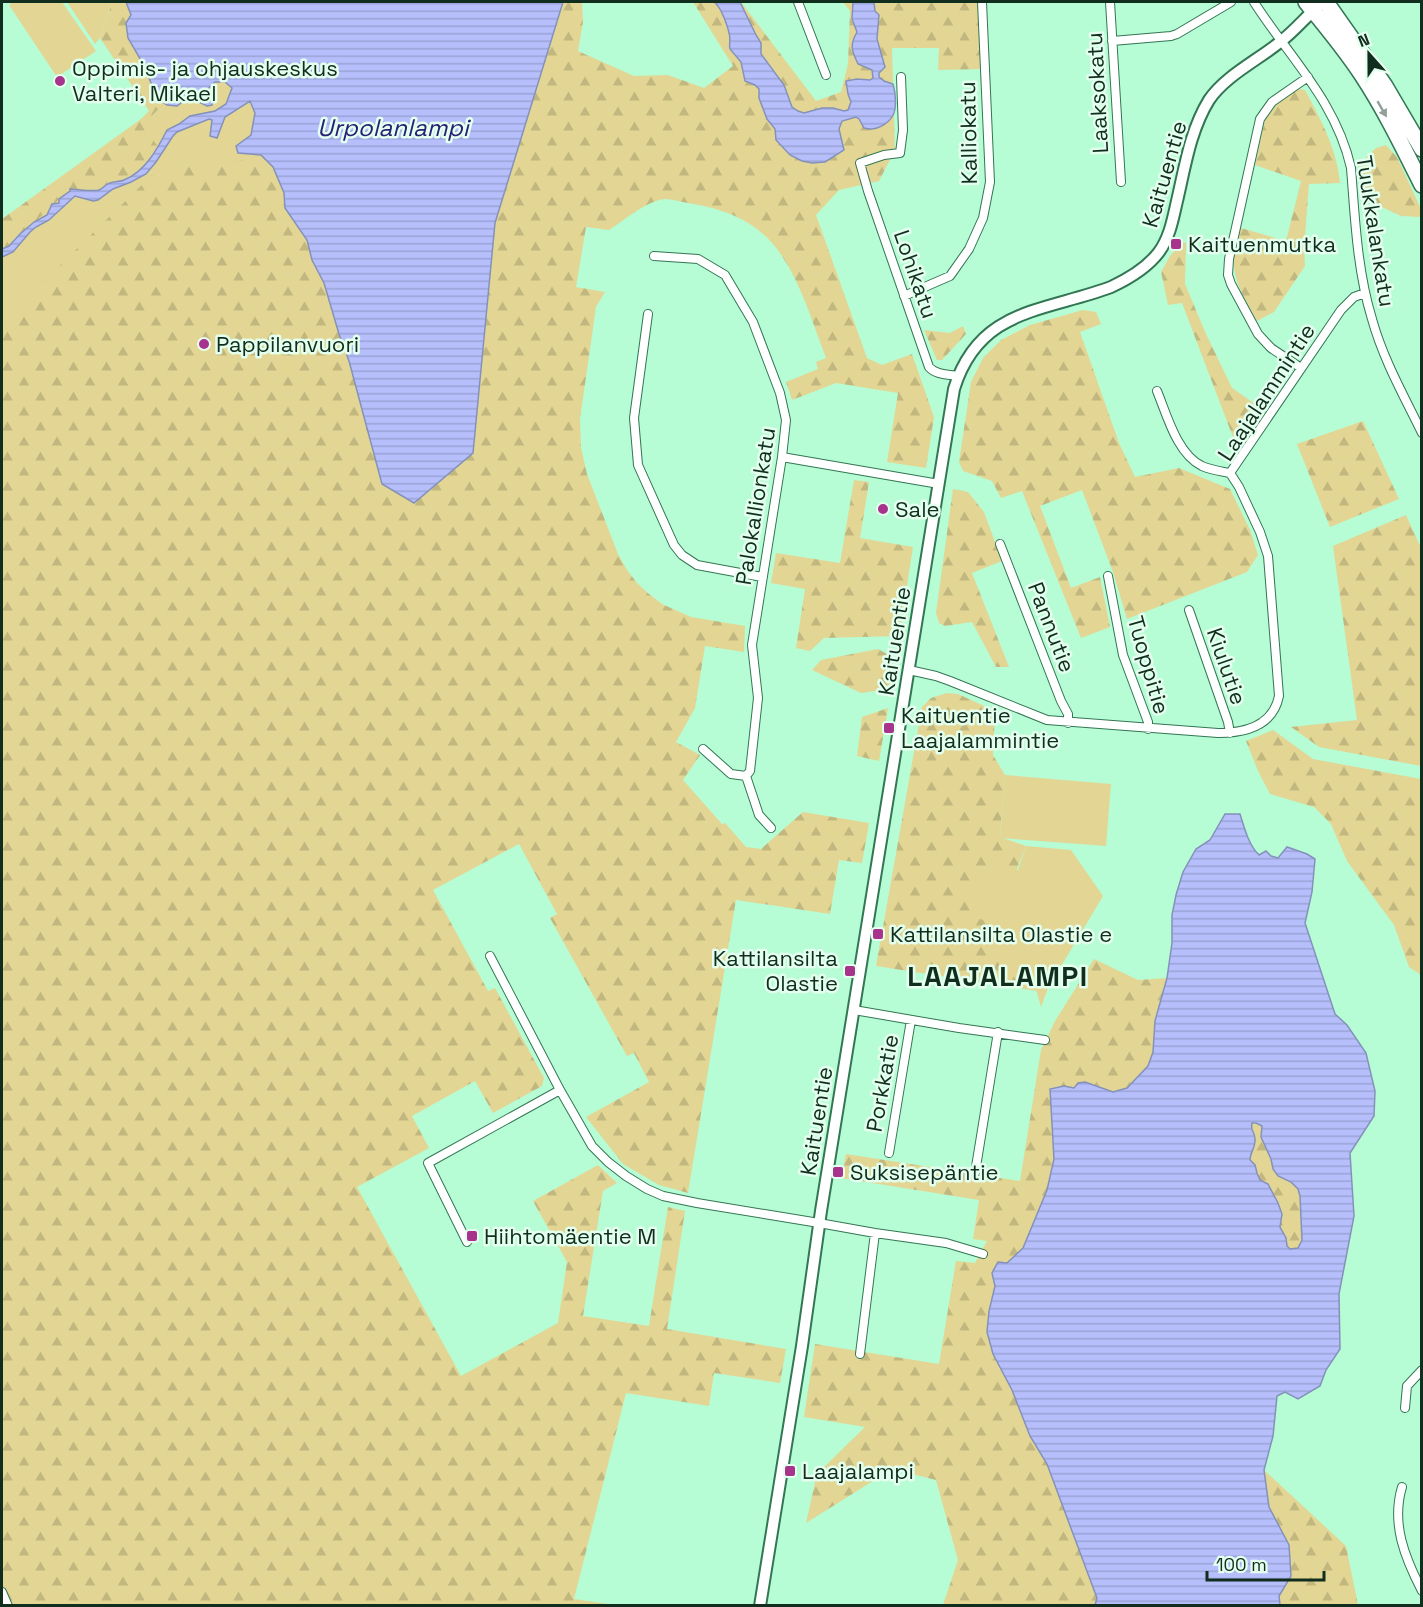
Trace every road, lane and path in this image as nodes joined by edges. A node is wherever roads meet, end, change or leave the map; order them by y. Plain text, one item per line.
1 (798, 2) edge
2 (982, 2) edge
3 (1110, 2) edge
4 (1231, 2) edge
5 (1254, 2) edge
6 (1317, 4) edge
7 (1112, 41) junction
8 (1282, 41) junction
9 (826, 75) dead end
10 (901, 77) dead end
11 (1308, 77) junction
12 (1422, 149) edge
13 (1121, 182) dead end
14 (1422, 185) edge
15 (654, 256) dead end
16 (1365, 293) junction
17 (904, 296) junction
18 (648, 314) dead end
19 (1301, 368) junction
20 (958, 376) junction
21 (1157, 391) dead end
22 (1422, 433) edge
23 (782, 457) junction
24 (1230, 473) junction
25 (939, 484) junction
26 (1000, 544) dead end
27 (762, 576) junction
28 (1108, 576) dead end
29 (1189, 610) dead end
30 (909, 670) junction
31 (1068, 723) junction
32 (1148, 729) junction
33 (1230, 733) junction
34 (703, 749) dead end
35 (746, 776) junction
36 (771, 828) dead end
37 (490, 956) dead end
38 (854, 1010) junction
39 (911, 1020) junction
40 (998, 1032) junction
41 (1045, 1040) dead end
42 (560, 1090) junction
43 (889, 1153) dead end
44 (975, 1173) dead end
45 (819, 1223) junction
46 (875, 1233) junction
47 (467, 1242) dead end
48 (983, 1254) dead end
49 (860, 1354) dead end
50 (1422, 1370) edge
51 (1405, 1408) dead end
52 (1402, 1487) dead end
53 (1422, 1591) edge
54 (2, 1592) edge
55 (8, 1605) edge
56 (760, 1605) edge

1 - 9 street
2 - 17 street, Kalliokatu
3 - 7 street, Laaksokatu
4 - 7 street
5 - 8 street, Tuukkalankatu
6 - 8 street, Kaituentie
6 - 12 highway
6 -> 14 highway
7 - 13 street, Laaksokatu
8 - 11 street, Tuukkalankatu
8 - 20 street, Kaituentie
10 - 17 street, Lohikatu
11 - 16 street, Tuukkalankatu
11 - 19 street
15 - 23 street, Palokallionkatu
16 - 19 street, Laajalammintie
16 - 22 street, Tuukkalankatu
17 - 20 street, Lohikatu
18 - 27 street
19 - 24 street, Laajalammintie
20 - 25 street, Kaituentie
21 - 24 street
23 - 25 street
23 - 27 street, Palokallionkatu
24 - 33 street, Laajalammintie
25 - 30 street, Kaituentie
26 - 31 street, Pannutie
27 - 35 street, Palokallionkatu
28 - 32 street, Tuoppitie
29 - 33 street, Kiulutie
30 - 31 street, Laajalammintie
30 - 38 street, Kaituentie
31 - 32 street, Laajalammintie
32 - 33 street, Laajalammintie
34 - 35 street
35 - 36 street
37 - 42 street
38 - 39 street
38 - 45 street, Kaituentie
39 - 40 street
39 - 43 street, Porkkatie
40 - 41 street
40 - 44 street
42 - 45 street
42 - 47 street
45 - 46 street
45 - 56 street, Kaituentie
46 - 48 street
46 - 49 street
50 - 51 street
52 - 53 street
54 - 55 street

